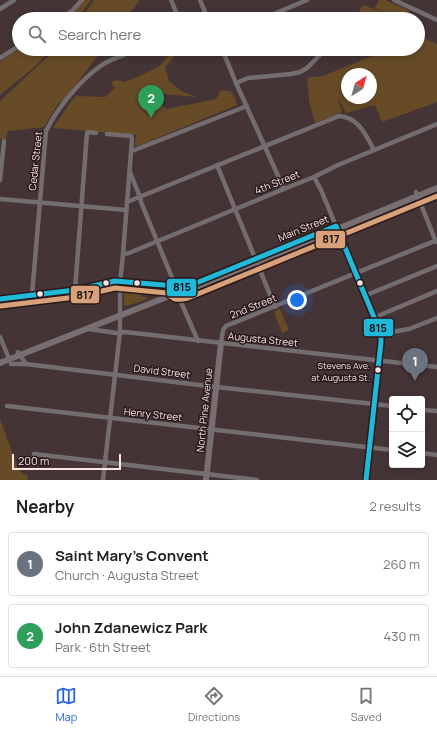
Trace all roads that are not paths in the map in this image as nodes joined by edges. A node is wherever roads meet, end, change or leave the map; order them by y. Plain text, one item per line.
1 (14, 0) edge
2 (82, 0) edge
3 (171, 0) edge
4 (200, 0) edge
5 (304, 0) edge
6 (394, 0) edge
7 (0, 9) edge
8 (70, 12) edge
9 (177, 12) edge
10 (205, 12) edge
11 (277, 12) edge
12 (420, 12) edge
13 (425, 14) edge
14 (437, 20) edge
15 (12, 50) edge
16 (122, 56) edge
17 (225, 56) edge
18 (319, 56) edge
19 (0, 58) edge
20 (236, 83) junction
21 (247, 106) junction
22 (437, 124) edge
23 (96, 133) dead end
24 (107, 134) dead end
25 (4, 141) dead end
26 (265, 146) junction
27 (374, 150) junction
28 (132, 151) junction
29 (217, 166) junction
30 (129, 171) junction
31 (314, 177) junction
32 (0, 180) edge
33 (437, 184) edge
34 (437, 188) edge
35 (284, 189) junction
36 (417, 194) junction
37 (140, 197) junction
38 (0, 199) edge
39 (40, 202) junction
40 (127, 202) junction
41 (82, 206) junction
42 (234, 209) junction
43 (126, 210) junction
44 (336, 227) junction
45 (157, 241) junction
46 (437, 241) edge
47 (123, 254) junction
48 (256, 260) junction
49 (437, 266) edge
50 (355, 274) junction
51 (173, 280) dead end
52 (120, 282) junction
53 (170, 286) junction
54 (184, 288) junction
55 (75, 290) junction
56 (437, 291) edge
57 (177, 293) junction
58 (32, 296) junction
59 (364, 296) junction
60 (0, 299) edge
61 (274, 307) junction
62 (119, 316) junction
63 (373, 318) junction
64 (437, 318) edge
65 (87, 329) junction
66 (120, 332) junction
67 (381, 334) junction
68 (0, 336) edge
69 (198, 340) junction
70 (222, 343) junction
71 (19, 354) junction
72 (8, 356) junction
73 (0, 360) edge
74 (379, 361) junction
75 (0, 364) edge
76 (11, 364) dead end
77 (26, 364) junction
78 (437, 367) edge
79 (115, 374) junction
80 (216, 387) junction
81 (374, 404) junction
82 (7, 406) dead end
83 (389, 406) edge
84 (425, 410) edge
85 (437, 411) edge
86 (110, 418) junction
87 (212, 430) junction
88 (369, 447) junction
89 (389, 450) edge
90 (425, 453) edge
91 (34, 454) dead end
92 (437, 455) edge
93 (105, 462) junction
94 (206, 477) edge
95 (103, 480) edge
96 (257, 480) edge
97 (366, 480) edge

1 - 7 street
2 - 8 street
3 - 9 street
4 - 10 street
5 - 11 street
6 - 12 street
13 - 14 street
15 - 19 street
16 - 39 street, Cedar Street
17 - 20 street
18 - 20 street
20 - 21 street
21 - 26 street
21 - 28 street
22 - 27 street, 4th Street
23 - 41 street
24 - 28 street
25 - 32 street
26 - 27 street
26 - 29 street
26 - 35 street
27 - 31 street, 4th Street
28 - 30 street
29 - 37 street
29 - 42 street
30 - 37 street
30 - 40 street
31 - 35 street, 4th Street
31 - 44 street
33 - 36 main road, Main Street
34 - 36 main road, Main Street
35 - 42 street, 4th Street
36 - 44 main road, Main Street
36 - 46 street
37 - 40 street
37 - 45 street
38 - 39 street
39 - 41 street
39 - 58 street, Cedar Street
40 - 43 street
41 - 43 street
41 - 55 street
42 - 45 street, 4th Street
42 - 48 street
43 - 47 street
44 - 48 main road, Main Street
44 - 50 street
45 - 47 street, 4th Street
45 - 51 street
46 - 50 street, 2nd Street
47 - 52 street
48 - 54 main road, Main Street
48 - 57 main road, Main Street
48 - 61 street
49 - 59 street
50 - 59 street
50 - 61 street, 2nd Street
52 - 53 main road
52 - 55 main road
52 - 62 street
53 - 54 main road
53 - 57 main road
54 - 57 main road, Main Street
55 - 58 main road
56 - 63 street
57 - 62 main road, Main Street
57 - 69 street
58 - 60 main road
59 - 63 street
61 - 70 street, 2nd Street
62 - 65 main road, Main Street
62 - 66 street
62 - 71 main road, Main Street
63 - 67 street
64 - 67 street
65 - 66 street, Augusta Street
65 - 71 main road, Main Street
66 - 69 street, Augusta Street
66 - 79 street
67 - 74 street
68 - 72 street
69 - 70 street, Augusta Street
70 - 74 street, Augusta Street
70 - 80 main road, North Pine Avenue
71 - 72 main road, Main Street
71 - 75 main road, Main Street
71 - 77 street
72 - 73 main road, Main Street
74 - 78 street, Augusta Street
74 - 81 street
76 - 77 street, David Street
77 - 79 street, David Street
79 - 80 street, David Street
79 - 86 street
80 - 81 street, David Street
80 - 87 main road, North Pine Avenue
81 - 83 street, David Street
81 - 88 street
82 - 86 street, Henry Street
84 - 85 street
86 - 87 street, Henry Street
86 - 93 street
87 - 88 street, Henry Street
87 - 94 main road, North Pine Avenue
88 - 89 street, Henry Street
88 - 97 street
90 - 92 street
91 - 93 street
93 - 94 street
93 - 95 street
94 - 96 street

